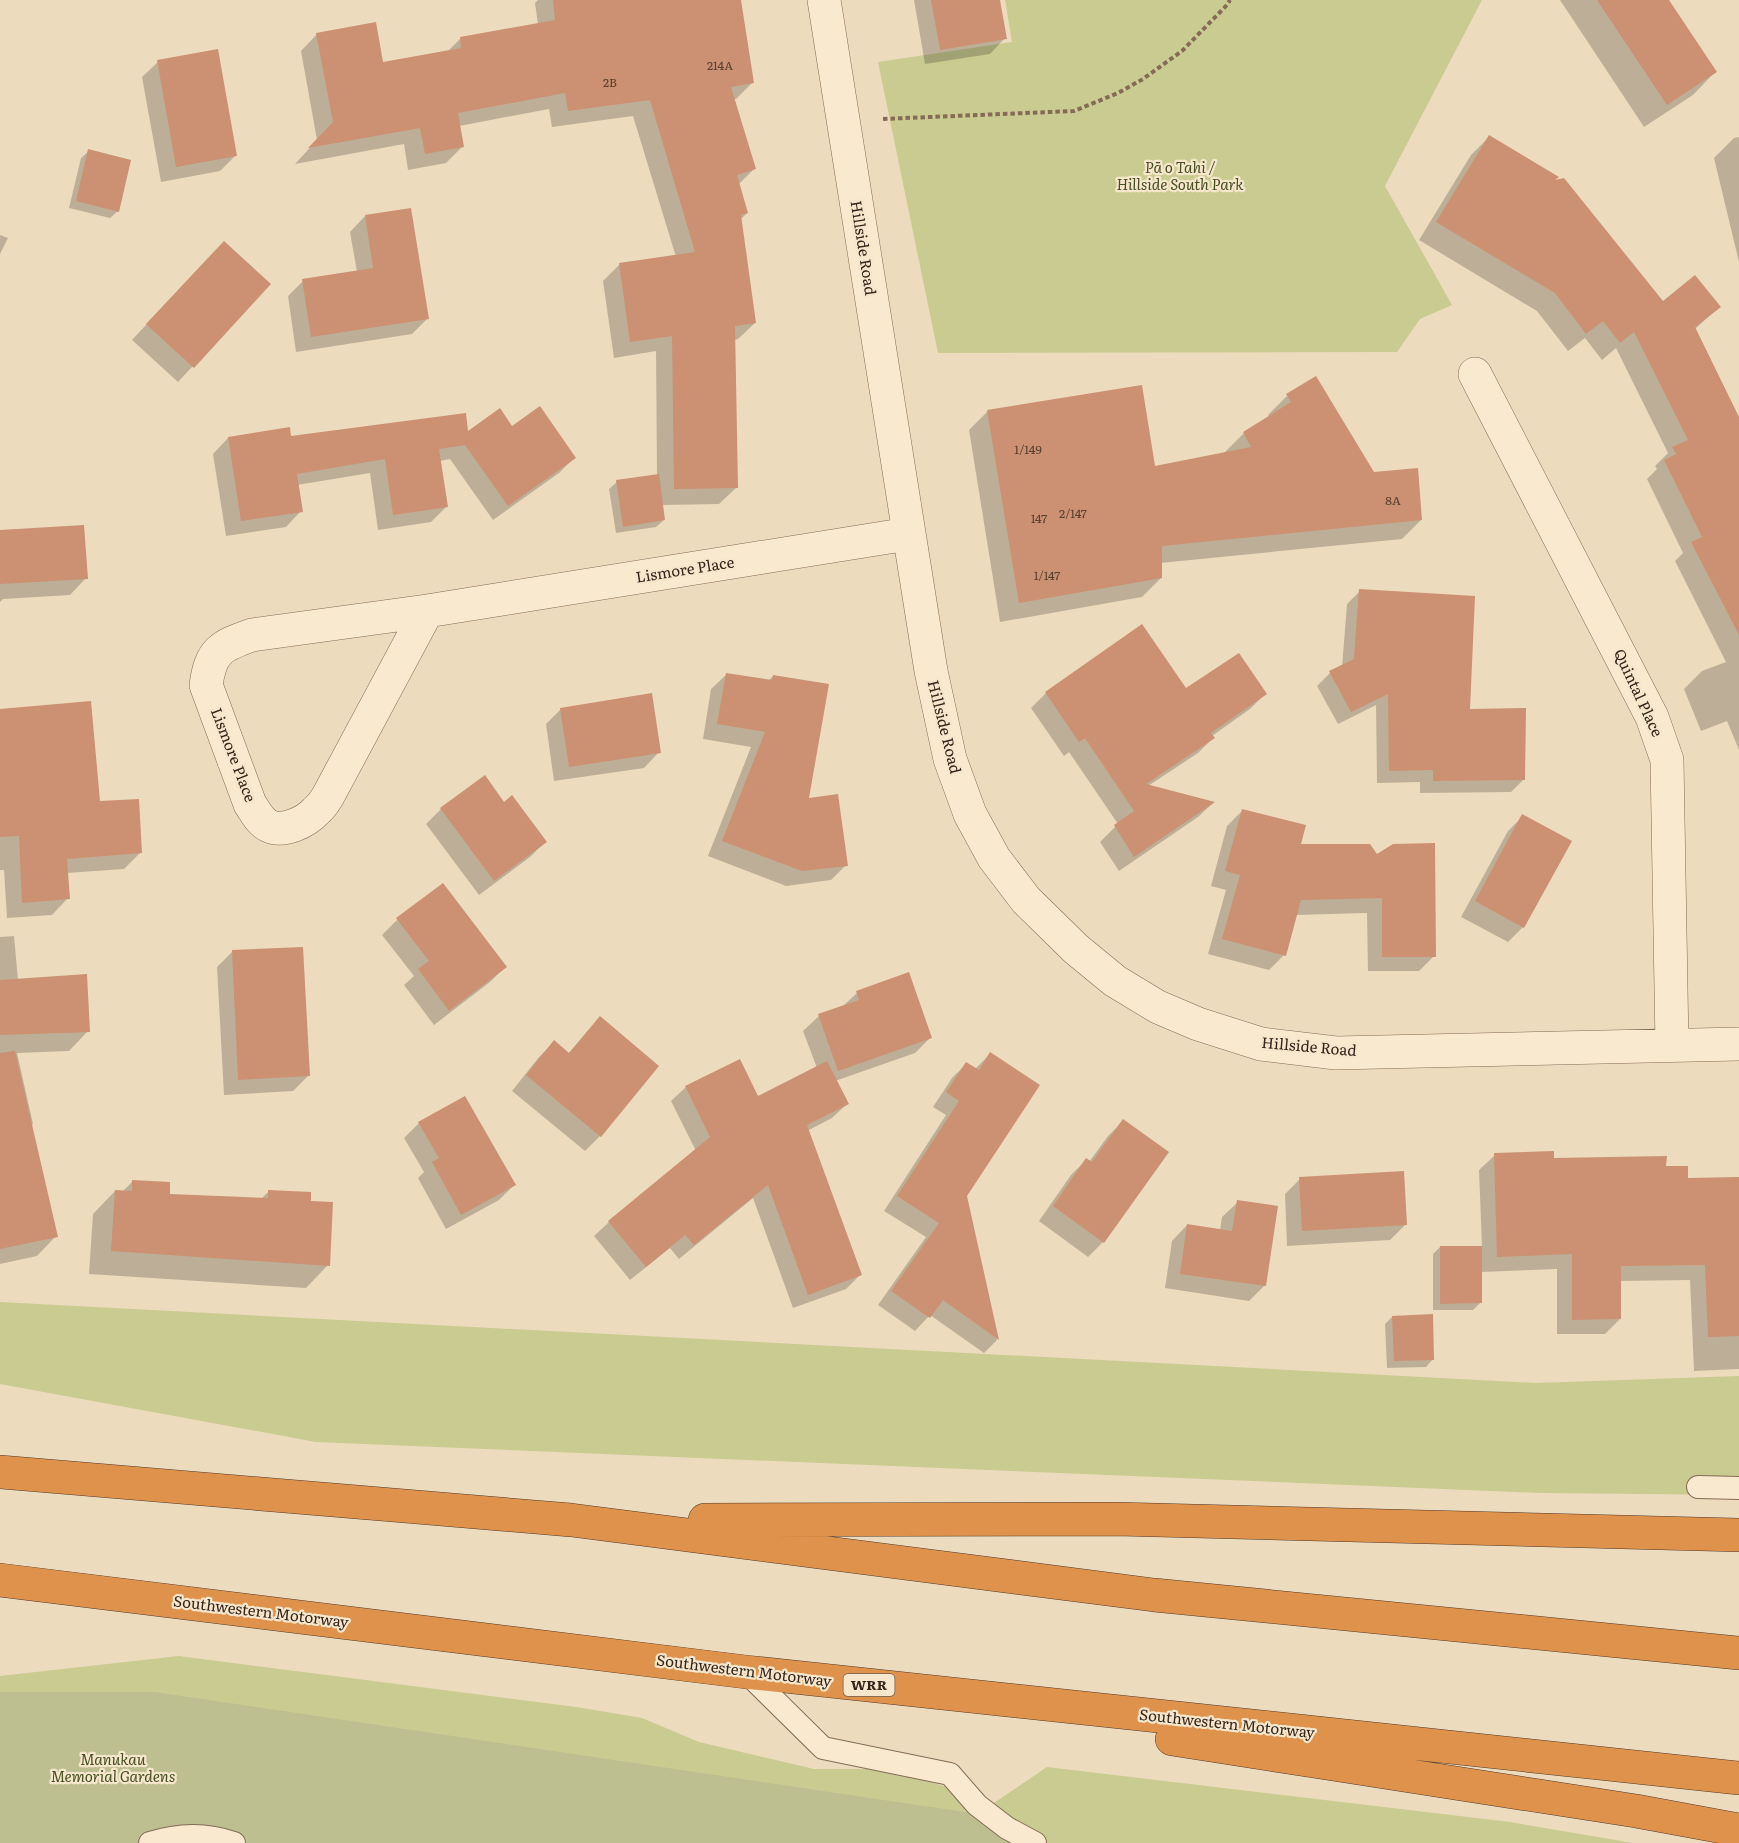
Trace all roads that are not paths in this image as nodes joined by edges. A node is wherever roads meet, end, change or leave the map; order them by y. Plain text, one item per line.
1 (824, 0) edge
2 (1475, 374) dead end
3 (908, 534) junction
4 (427, 611) junction
5 (1739, 1044) edge
6 (1672, 1045) junction
7 (0, 1472) edge
8 (1698, 1486) dead end
9 (1739, 1488) edge
10 (571, 1520) junction
11 (1739, 1535) edge
12 (0, 1580) edge
13 (1739, 1653) edge
14 (746, 1672) junction
15 (1739, 1778) edge
16 (1739, 1830) edge
17 (150, 1843) edge
18 (234, 1843) edge
19 (1035, 1843) edge

1 - 3 street, Hillside Road
2 - 6 street, Quintal Place
3 - 4 street, Lismore Place
3 - 6 street, Hillside Road
4 - 4 street, Lismore Place
5 - 6 street, Hillside Road
7 - 10 highway
8 - 9 lane
10 - 11 highway
10 - 13 highway
12 - 14 highway, Southwestern Motorway / WRR
14 - 15 highway, Southwestern Motorway / WRR
14 - 16 highway
14 - 19 lane
17 - 18 lane

